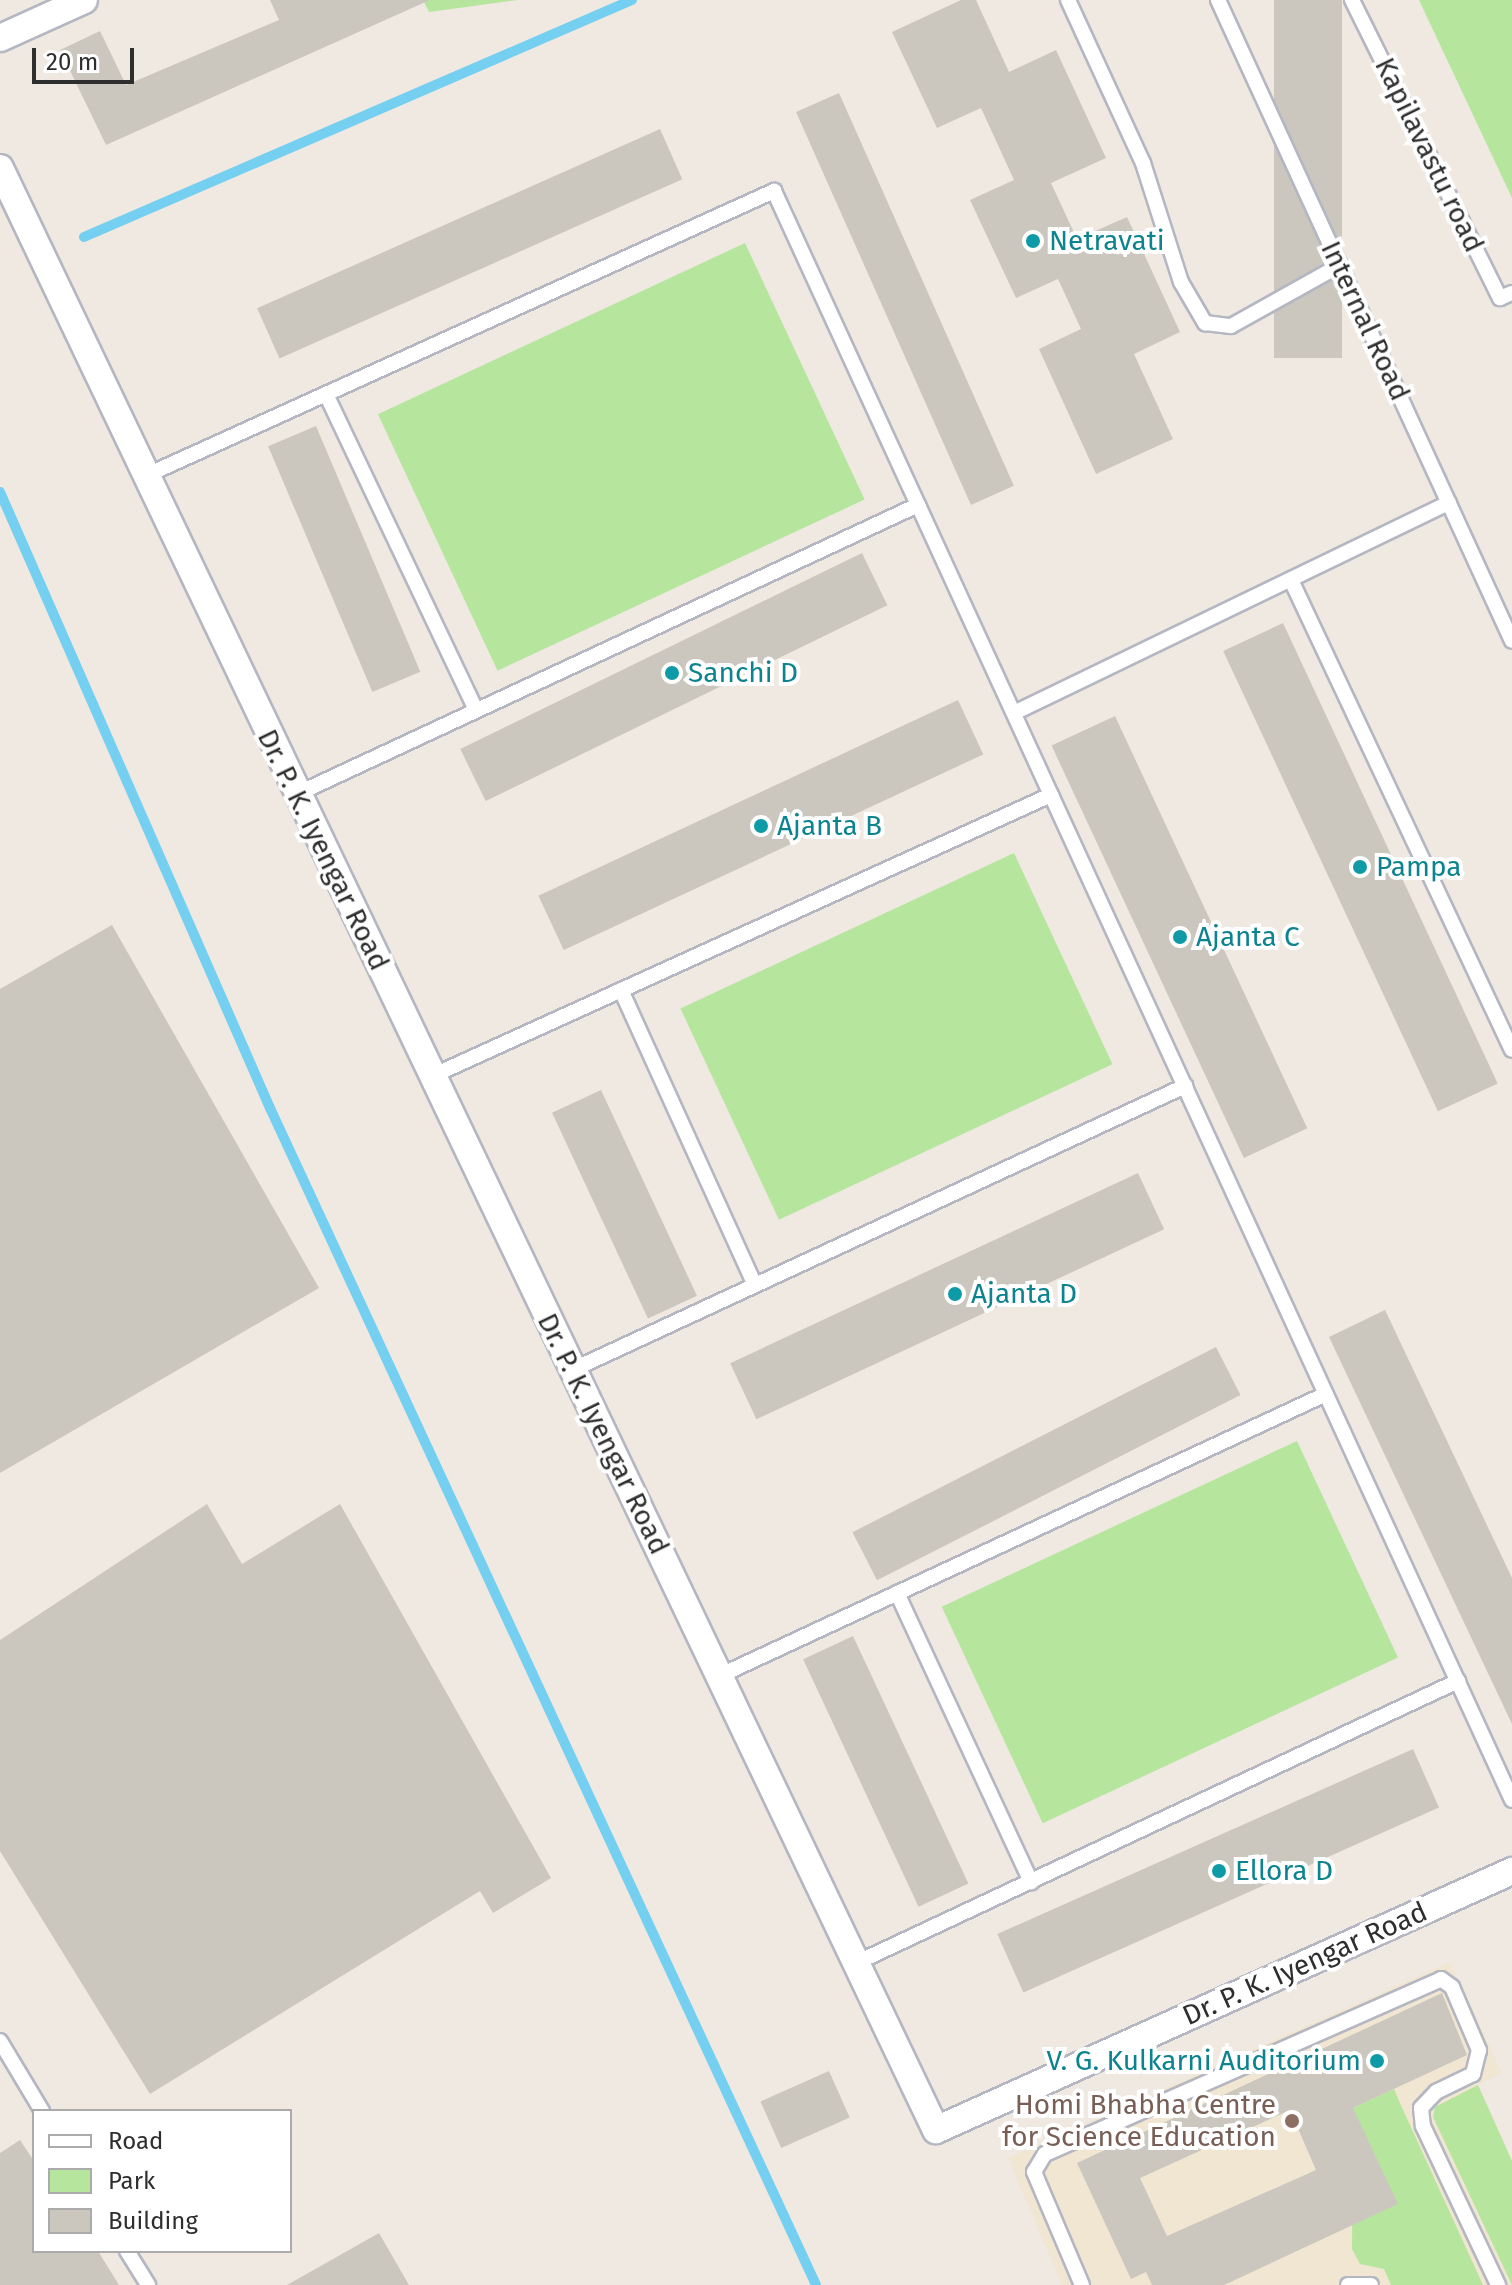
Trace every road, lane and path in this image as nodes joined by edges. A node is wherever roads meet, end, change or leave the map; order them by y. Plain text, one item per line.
1 (84, 0) edge
2 (1068, 0) edge
3 (1218, 0) edge
4 (1352, 0) edge
5 (0, 38) edge
6 (0, 168) edge
7 (1340, 265) junction
8 (1512, 293) edge
9 (326, 394) junction
10 (145, 476) junction
11 (1449, 503) junction
12 (918, 505) junction
13 (1291, 580) junction
14 (1512, 641) edge
15 (475, 708) junction
16 (1014, 713) junction
17 (297, 794) junction
18 (1051, 795) junction
19 (621, 990) junction
20 (1512, 1050) edge
21 (432, 1076) junction
22 (1185, 1086) junction
23 (755, 1285) junction
24 (572, 1370) junction
25 (1326, 1394) junction
26 (897, 1593) junction
27 (719, 1676) junction
28 (1458, 1681) junction
29 (1512, 1800) edge
30 (1512, 1871) edge
31 (1031, 1882) junction
32 (856, 1963) junction
33 (0, 2041) edge
34 (41, 2109) edge
35 (128, 2253) edge
36 (148, 2285) edge
37 (1082, 2285) edge
38 (1348, 2285) edge
39 (1371, 2285) edge
40 (1498, 2285) edge

1 - 5 street
2 - 7 lane
3 - 7 lane, Internal Road
4 - 8 lane, Kapilavastu road
6 - 10 street, Dr. P. K. Iyengar Road
7 - 11 lane, Internal Road
9 - 10 lane
9 - 12 lane
9 - 15 lane
10 - 17 street, Dr. P. K. Iyengar Road
11 - 13 lane
11 - 14 lane, Internal Road
12 - 15 lane
12 - 16 lane
13 - 16 lane
13 - 20 lane
15 - 17 lane
16 - 18 lane
17 - 21 street, Dr. P. K. Iyengar Road
18 - 19 lane
18 - 22 lane
19 - 21 lane
19 - 23 lane
21 - 24 street, Dr. P. K. Iyengar Road
22 - 23 lane
22 - 25 lane
23 - 24 lane
24 - 27 street, Dr. P. K. Iyengar Road
25 - 26 lane
25 - 28 lane
26 - 27 lane
26 - 31 lane
27 - 32 street, Dr. P. K. Iyengar Road
28 - 29 lane
28 - 31 lane
30 - 32 street, Dr. P. K. Iyengar Road
31 - 32 lane
33 - 34 lane
35 - 36 lane
37 - 40 lane
38 - 39 lane

